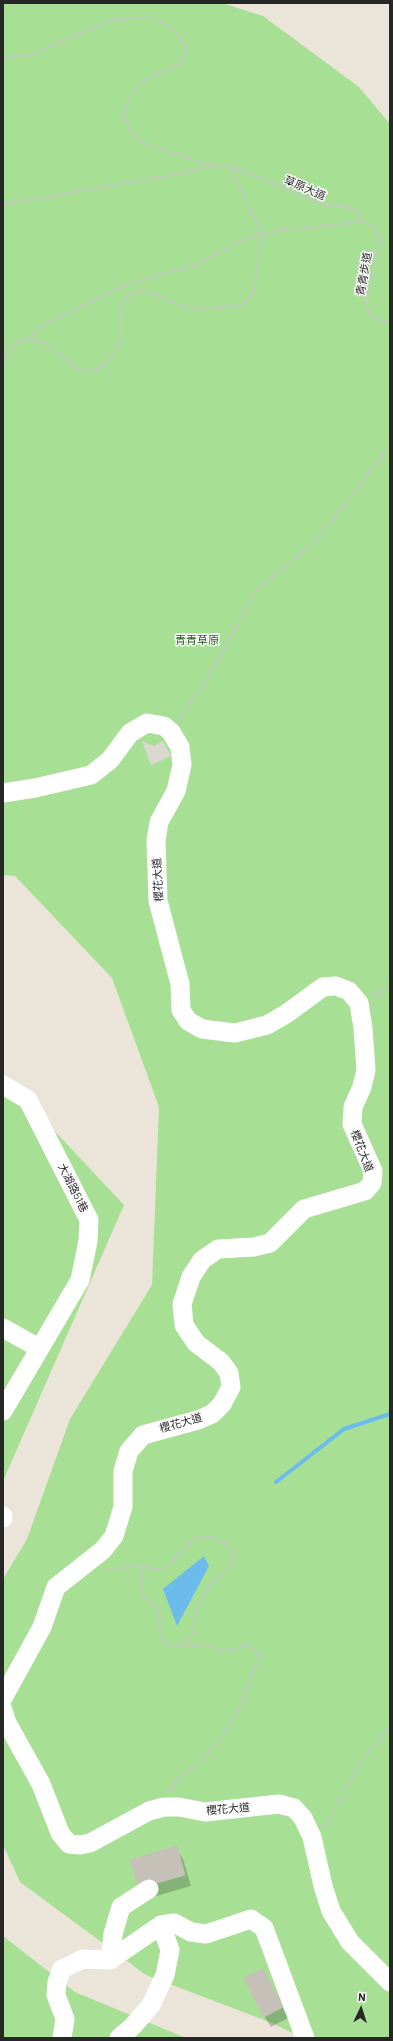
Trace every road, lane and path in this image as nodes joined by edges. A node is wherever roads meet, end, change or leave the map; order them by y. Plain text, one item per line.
1 (3, 58) edge
2 (214, 165) junction
3 (231, 167) junction
4 (3, 204) edge
5 (364, 222) junction
6 (262, 234) junction
7 (390, 323) edge
8 (30, 339) junction
9 (4, 354) edge
10 (3, 369) edge
11 (390, 446) edge
12 (171, 732) junction
13 (3, 793) edge
14 (3, 1085) edge
15 (3, 1328) edge
16 (38, 1348) junction
17 (3, 1411) edge
18 (141, 1566) junction
19 (102, 1570) dead end
20 (182, 1644) junction
21 (3, 1698) edge
22 (3, 1710) edge
23 (390, 1725) edge
24 (164, 1807) junction
25 (312, 1837) junction
26 (149, 1889) dead end
27 (161, 1925) junction
28 (110, 1960) junction
29 (390, 1982) edge
30 (62, 2038) edge
31 (119, 2038) edge
32 (305, 2038) edge

1 - 2 path, 草原大道
2 - 3 path, 草原大道
2 - 4 path
3 - 5 path, 草原大道
3 - 6 path
5 - 6 path
5 - 7 path, 青青步道
6 - 8 path
6 - 8 path
8 - 9 path
9 - 10 path
11 - 12 path
12 - 13 street
12 - 21 street, 櫻花大道
14 - 16 street, 大湖路51巷
15 - 16 street
16 - 17 street, 大湖路51巷
18 - 19 path
18 - 20 path
18 - 20 path
20 - 24 path
22 - 24 street, 櫻花大道
23 - 25 path
24 - 25 street, 櫻花大道
25 - 29 street, 櫻花大道
26 - 28 street
27 - 28 street
27 - 31 street
27 - 32 street
28 - 30 street

